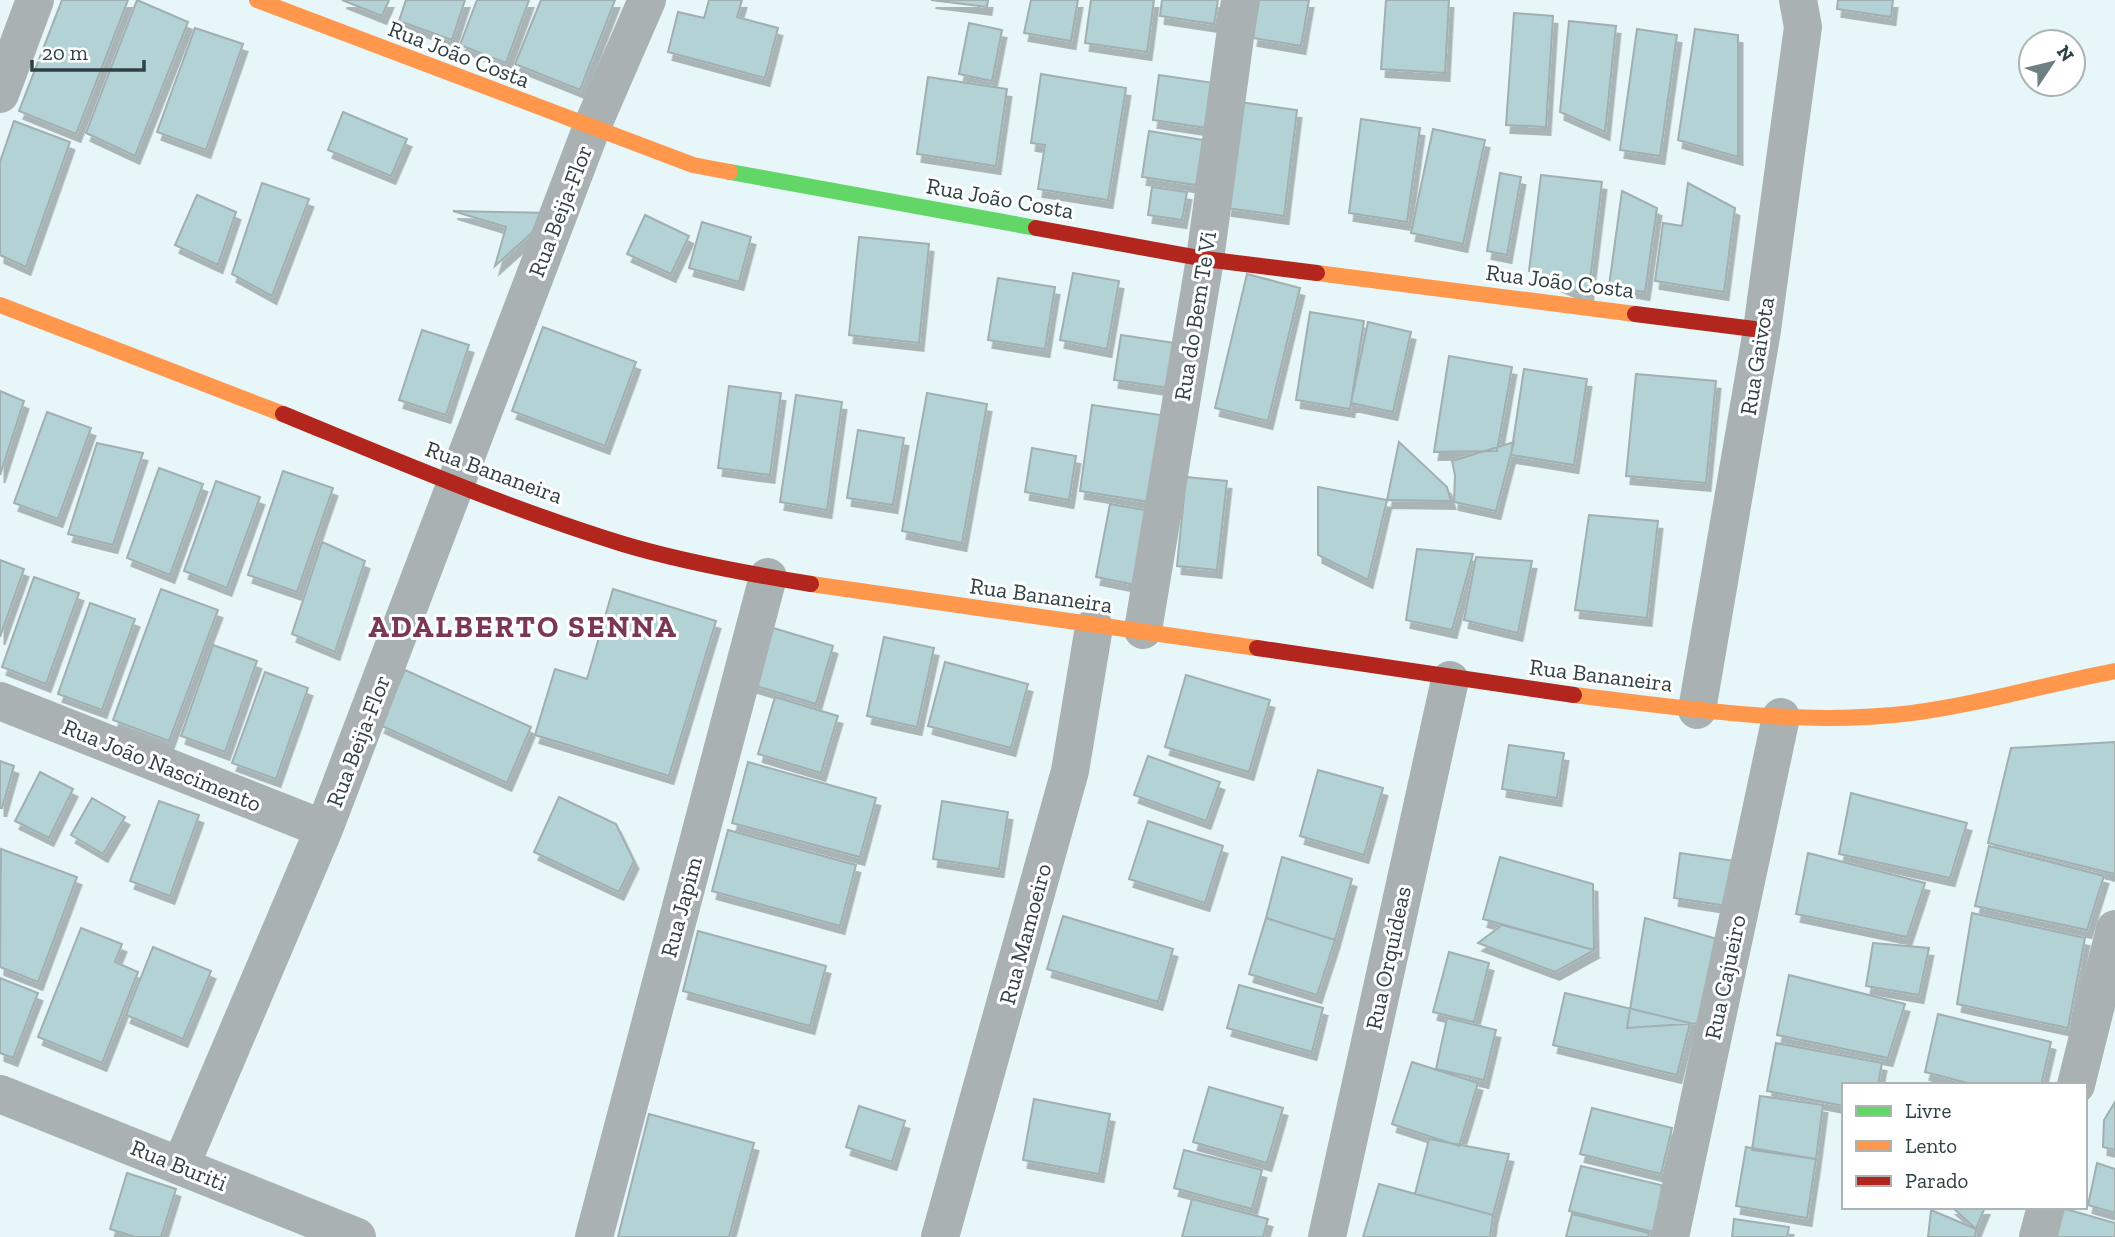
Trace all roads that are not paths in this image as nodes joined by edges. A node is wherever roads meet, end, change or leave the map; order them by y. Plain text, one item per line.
1 (35, 0) edge
2 (257, 0) edge
3 (647, 0) edge
4 (1240, 0) edge
5 (1798, 0) edge
6 (0, 94) edge
7 (591, 129) junction
8 (1205, 259) junction
9 (0, 305) edge
10 (1762, 330) junction
11 (456, 484) junction
12 (768, 577) junction
13 (1094, 627) junction
14 (1143, 630) junction
15 (2115, 671) edge
16 (1450, 680) junction
17 (0, 701) edge
18 (1697, 710) junction
19 (1781, 717) junction
20 (324, 829) junction
21 (2115, 929) edge
22 (2076, 1083) edge
23 (0, 1094) edge
24 (181, 1165) junction
25 (2045, 1209) edge
26 (357, 1237) edge
27 (594, 1237) edge
28 (940, 1237) edge
29 (1327, 1237) edge
30 (1670, 1237) edge
31 (2038, 1237) edge

1 - 6 street
2 - 7 street, Rua João Costa
3 - 7 street, Rua Beija-Flor
4 - 8 street, Rua do Bem Te Vi
5 - 10 street, Rua Gaivota
7 - 8 street, Rua João Costa
7 - 11 street, Rua Beija-Flor
8 - 10 street, Rua João Costa
8 - 14 street, Rua do Bem Te Vi
9 - 11 street, Rua Bananeira
10 - 18 street, Rua Gaivota
11 - 12 street, Rua Bananeira
11 - 20 street, Rua Beija-Flor
12 - 13 street, Rua Bananeira
12 - 27 street, Rua Japim
13 - 14 street, Rua Bananeira
13 - 28 street, Rua Mamoeiro
14 - 16 street, Rua Bananeira
15 - 19 street, Rua Bananeira
16 - 18 street, Rua Bananeira
16 - 29 street, Rua Orquídeas
17 - 20 street, Rua João Nascimento
18 - 19 street, Rua Bananeira
19 - 30 street, Rua Cajueiro
20 - 24 street, Rua Beija-Flor
21 - 22 street
23 - 24 street, Rua Buriti
24 - 26 street, Rua Buriti
25 - 31 street

